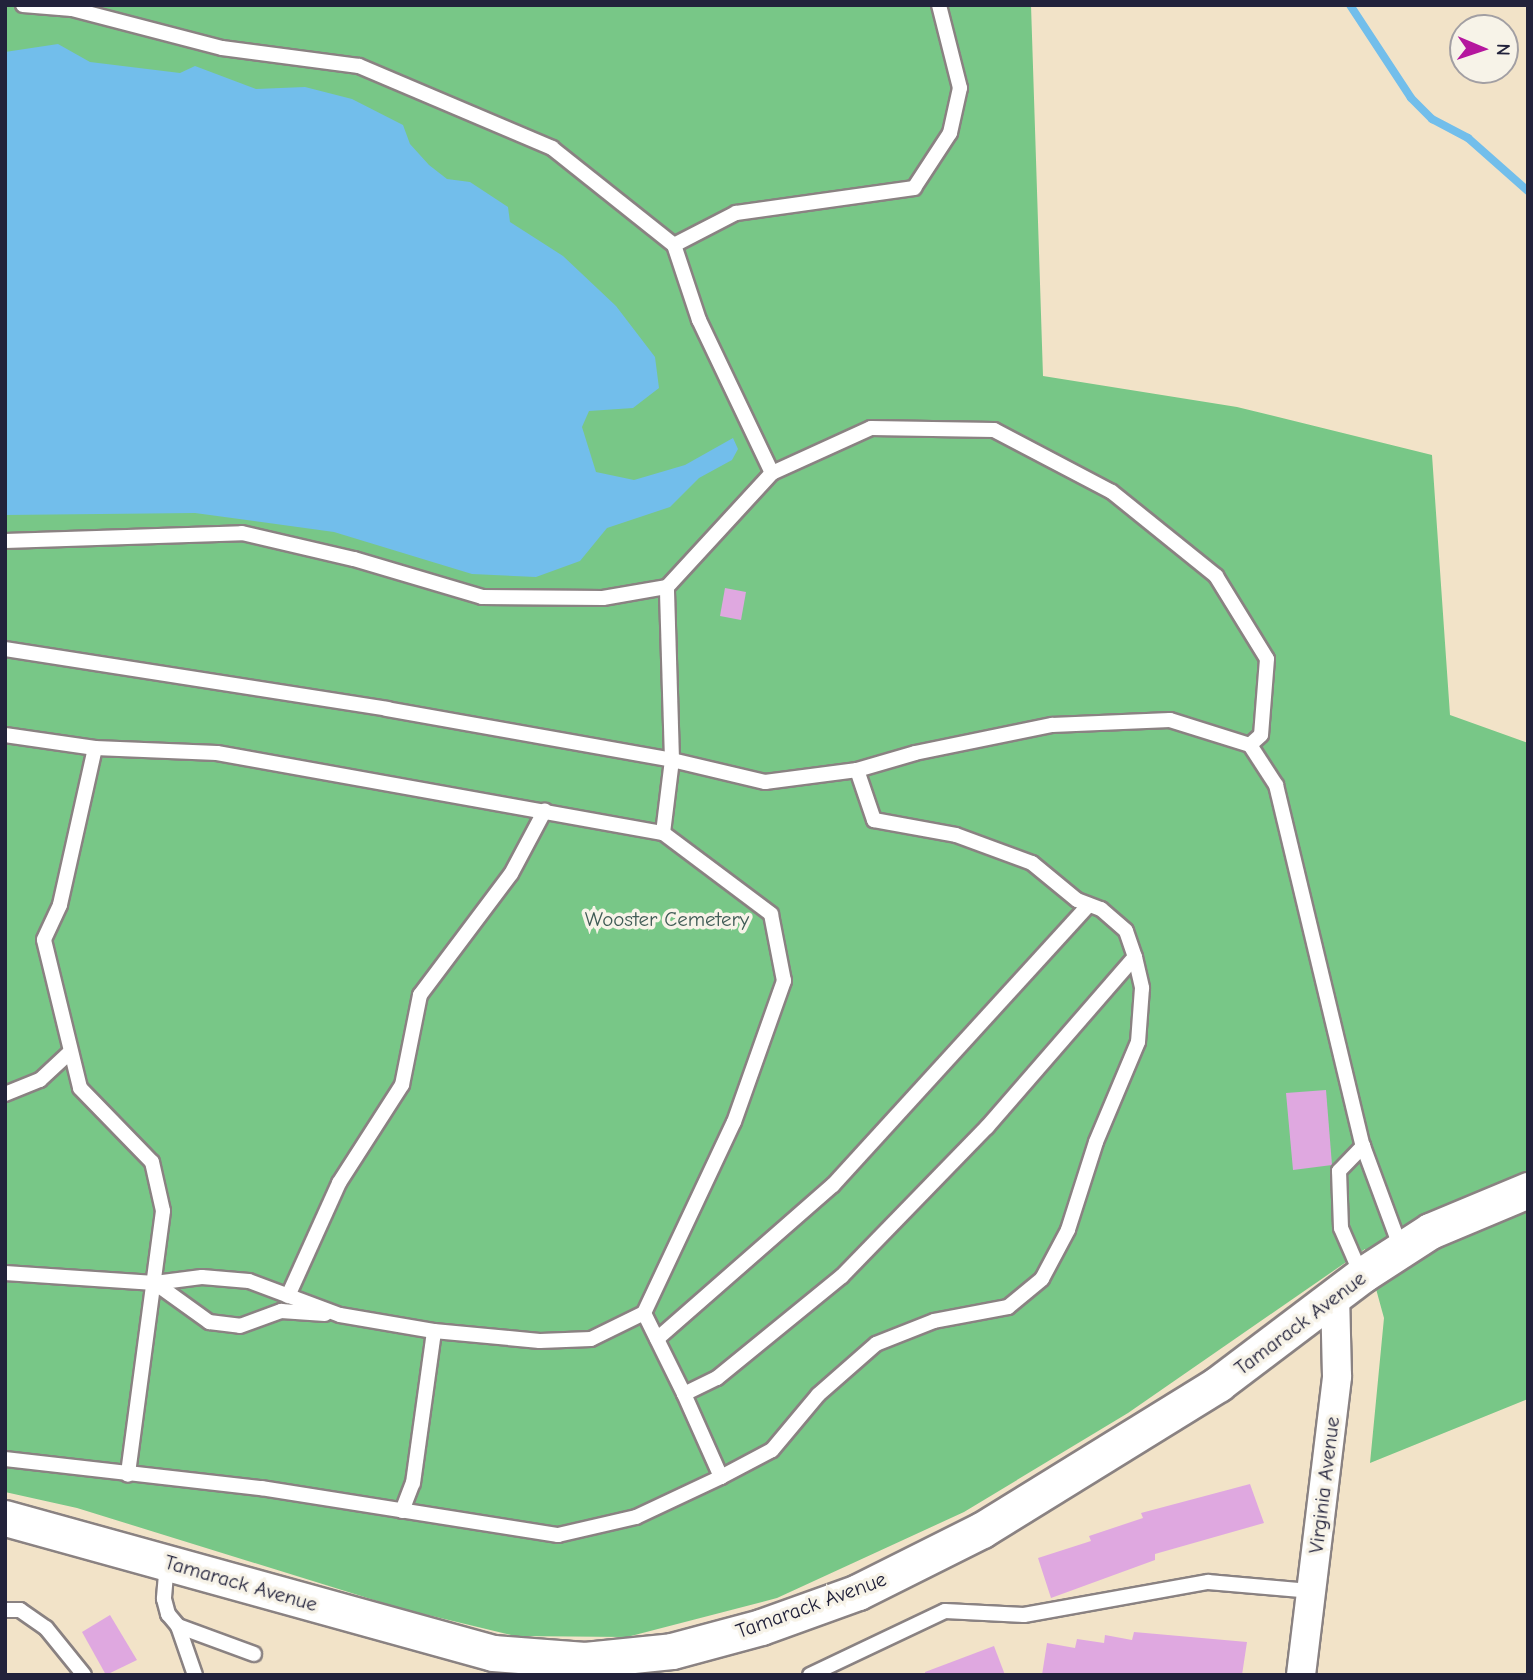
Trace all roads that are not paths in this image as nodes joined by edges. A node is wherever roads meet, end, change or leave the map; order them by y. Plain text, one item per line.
1 (23, 5) edge
2 (939, 5) edge
3 (674, 245) junction
4 (772, 473) junction
5 (5, 541) edge
6 (667, 587) junction
7 (5, 649) edge
8 (5, 735) edge
9 (1250, 745) junction
10 (95, 748) junction
11 (672, 760) junction
12 (857, 770) junction
13 (545, 810) junction
14 (663, 832) junction
15 (1089, 905) junction
16 (1135, 957) junction
17 (71, 1052) junction
18 (5, 1094) edge
19 (1363, 1146) junction
20 (1528, 1190) edge
21 (1401, 1249) junction
22 (5, 1273) edge
23 (155, 1283) junction
24 (1348, 1285) junction
25 (288, 1296) junction
26 (644, 1313) junction
27 (340, 1315) junction
28 (435, 1331) junction
29 (657, 1339) junction
30 (684, 1394) junction
31 (5, 1459) edge
32 (128, 1475) junction
33 (721, 1477) junction
34 (402, 1511) junction
35 (5, 1518) edge
36 (167, 1562) junction
37 (1310, 1591) junction
38 (5, 1610) edge
39 (178, 1626) junction
40 (254, 1654) dead end
41 (497, 1664) edge
42 (84, 1675) edge
43 (195, 1675) edge
44 (810, 1675) edge
45 (1301, 1675) edge

1 - 3 lane
2 - 3 lane
3 - 4 lane
4 - 6 lane
4 - 9 lane
5 - 6 lane
6 - 11 lane
7 - 11 lane
8 - 10 lane
9 - 12 lane
9 - 19 lane
10 - 13 lane
10 - 17 lane
11 - 12 lane
11 - 14 lane
12 - 15 lane
13 - 14 lane
13 - 25 lane
14 - 26 lane
15 - 16 lane
15 - 29 lane
16 - 30 lane
16 - 33 lane
17 - 18 lane
17 - 23 lane
19 - 21 lane
19 - 24 lane
20 - 21 street, Tamarack Avenue
21 - 24 street, Tamarack Avenue
22 - 23 lane
23 - 25 lane
23 - 27 lane
23 - 32 lane
24 - 37 street, Virginia Avenue
24 - 41 street, Tamarack Avenue
25 - 27 lane
26 - 28 lane
26 - 29 lane
27 - 28 lane
28 - 34 lane
29 - 30 lane
30 - 33 lane
31 - 32 lane
32 - 34 lane
33 - 34 lane
35 - 36 street, Tamarack Avenue
36 - 39 lane
36 - 41 street, Tamarack Avenue
37 - 44 lane
37 - 45 street, Virginia Avenue
38 - 42 lane
39 - 40 lane
39 - 43 lane

